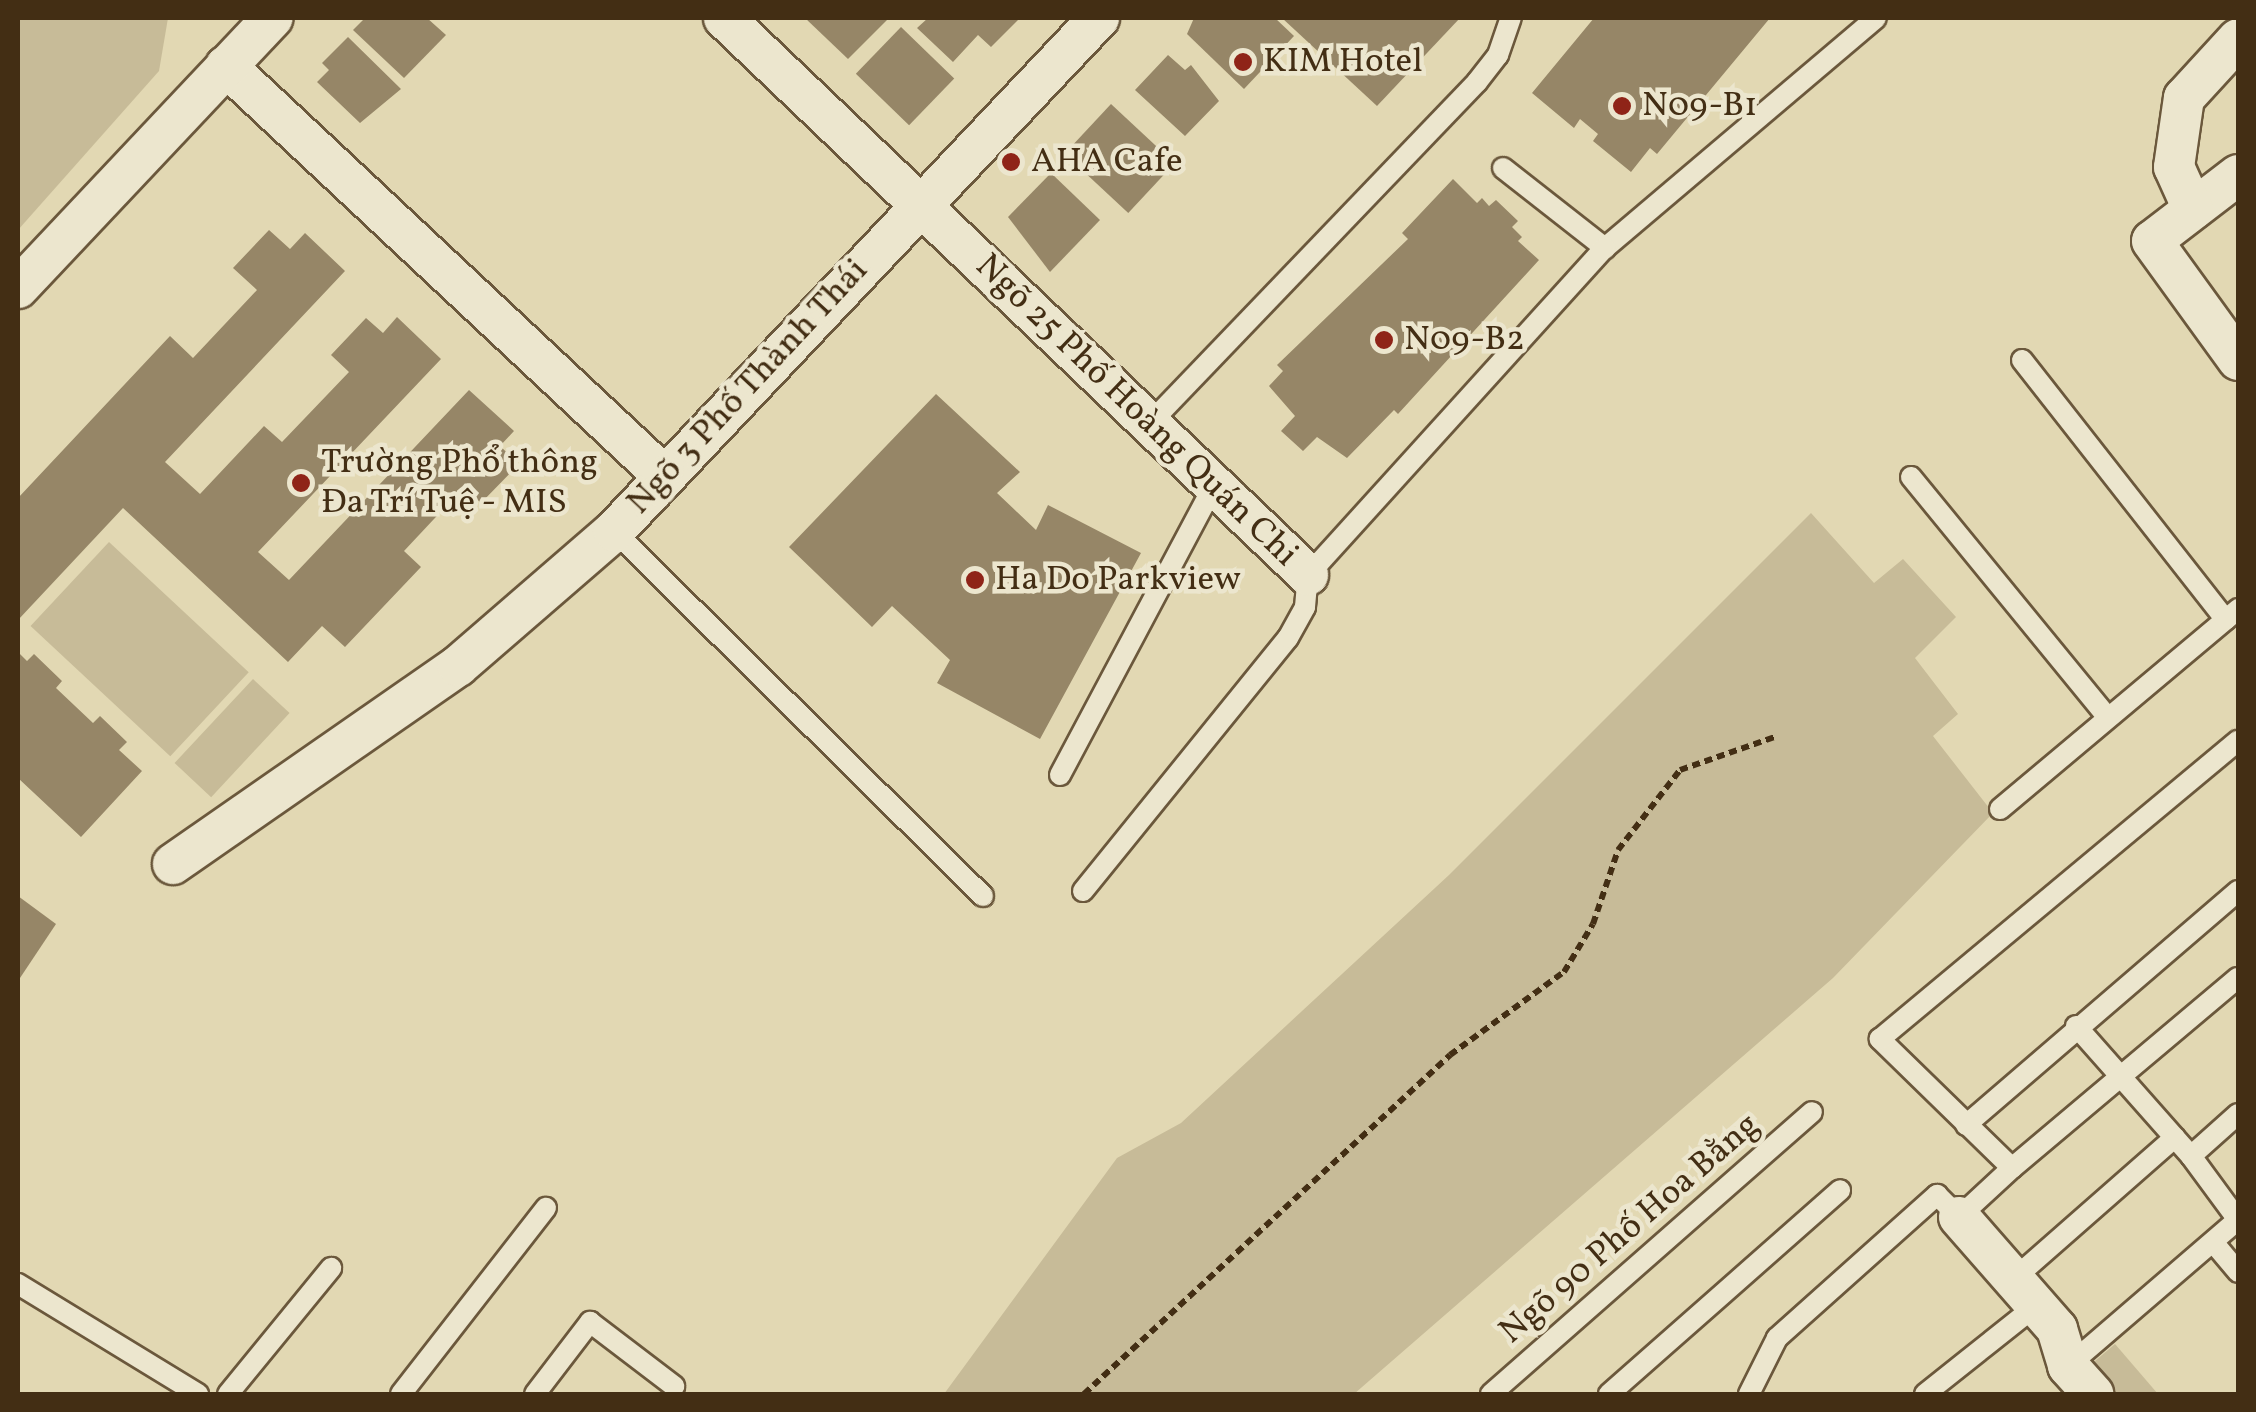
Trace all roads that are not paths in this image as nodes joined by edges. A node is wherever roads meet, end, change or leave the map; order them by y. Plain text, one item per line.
1 (272, 18) edge
2 (724, 18) edge
3 (1099, 18) edge
4 (1511, 18) edge
5 (1876, 18) edge
6 (2238, 38) edge
7 (226, 66) junction
8 (1503, 168) dead end
9 (2238, 175) edge
10 (919, 206) junction
11 (2193, 209) junction
12 (1605, 248) junction
13 (18, 288) edge
14 (2022, 360) dead end
15 (2238, 360) edge
16 (1151, 422) junction
17 (665, 476) junction
18 (1911, 477) dead end
19 (1215, 483) junction
20 (614, 531) junction
21 (1308, 575) junction
22 (2232, 614) edge
23 (2106, 715) junction
24 (2238, 741) edge
25 (1060, 775) dead end
26 (2000, 808) dead end
27 (173, 864) dead end
28 (1083, 891) dead end
29 (2238, 891) edge
30 (984, 896) dead end
31 (2238, 978) edge
32 (2076, 1026) junction
33 (2124, 1080) junction
34 (1812, 1112) dead end
35 (2238, 1114) edge
36 (1966, 1124) junction
37 (2175, 1136) junction
38 (2191, 1156) junction
39 (2012, 1168) junction
40 (1840, 1190) dead end
41 (546, 1208) dead end
42 (1959, 1217) junction
43 (2238, 1220) edge
44 (2213, 1242) junction
45 (331, 1268) dead end
46 (2238, 1272) edge
47 (18, 1284) edge
48 (2027, 1290) junction
49 (2081, 1380) edge
50 (674, 1386) dead end
51 (198, 1394) edge
52 (228, 1394) edge
53 (401, 1394) edge
54 (535, 1394) edge
55 (1492, 1394) edge
56 (1608, 1394) edge
57 (1749, 1394) edge
58 (1925, 1394) edge

1 - 7 street
2 - 10 street, Ngõ 25 Phố Hoàng Quán Chi
3 - 10 street, Ngõ 3 Phố Thành Thái
4 - 16 lane
5 - 12 lane
6 - 11 street
7 - 13 street
7 - 17 street
8 - 12 lane
9 - 11 street
10 - 16 street, Ngõ 25 Phố Hoàng Quán Chi
10 - 17 street, Ngõ 3 Phố Thành Thái
11 - 15 street
12 - 21 lane
14 - 22 lane
16 - 19 street, Ngõ 25 Phố Hoàng Quán Chi
17 - 20 street, Ngõ 3 Phố Thành Thái
18 - 23 lane
19 - 21 street, Ngõ 25 Phố Hoàng Quán Chi
19 - 25 lane
20 - 27 street, Ngõ 3 Phố Thành Thái
20 - 30 lane
21 - 28 lane, Ngõ 25 Phố Hoàng Quán Chi
22 - 23 lane
23 - 26 lane
24 - 36 lane
29 - 32 lane
31 - 33 lane
32 - 33 lane
32 - 36 lane
33 - 37 lane
33 - 39 lane
34 - 55 lane, Ngõ 90 Phố Hoa Bằng
35 - 38 lane
36 - 39 lane
37 - 38 lane
37 - 48 lane
38 - 43 lane
39 - 42 lane
40 - 56 lane
41 - 53 lane
42 - 48 street
42 - 57 lane
43 - 44 lane
44 - 46 lane
44 - 49 lane
45 - 52 lane
47 - 51 lane
48 - 49 street
48 - 58 lane
50 - 54 lane

